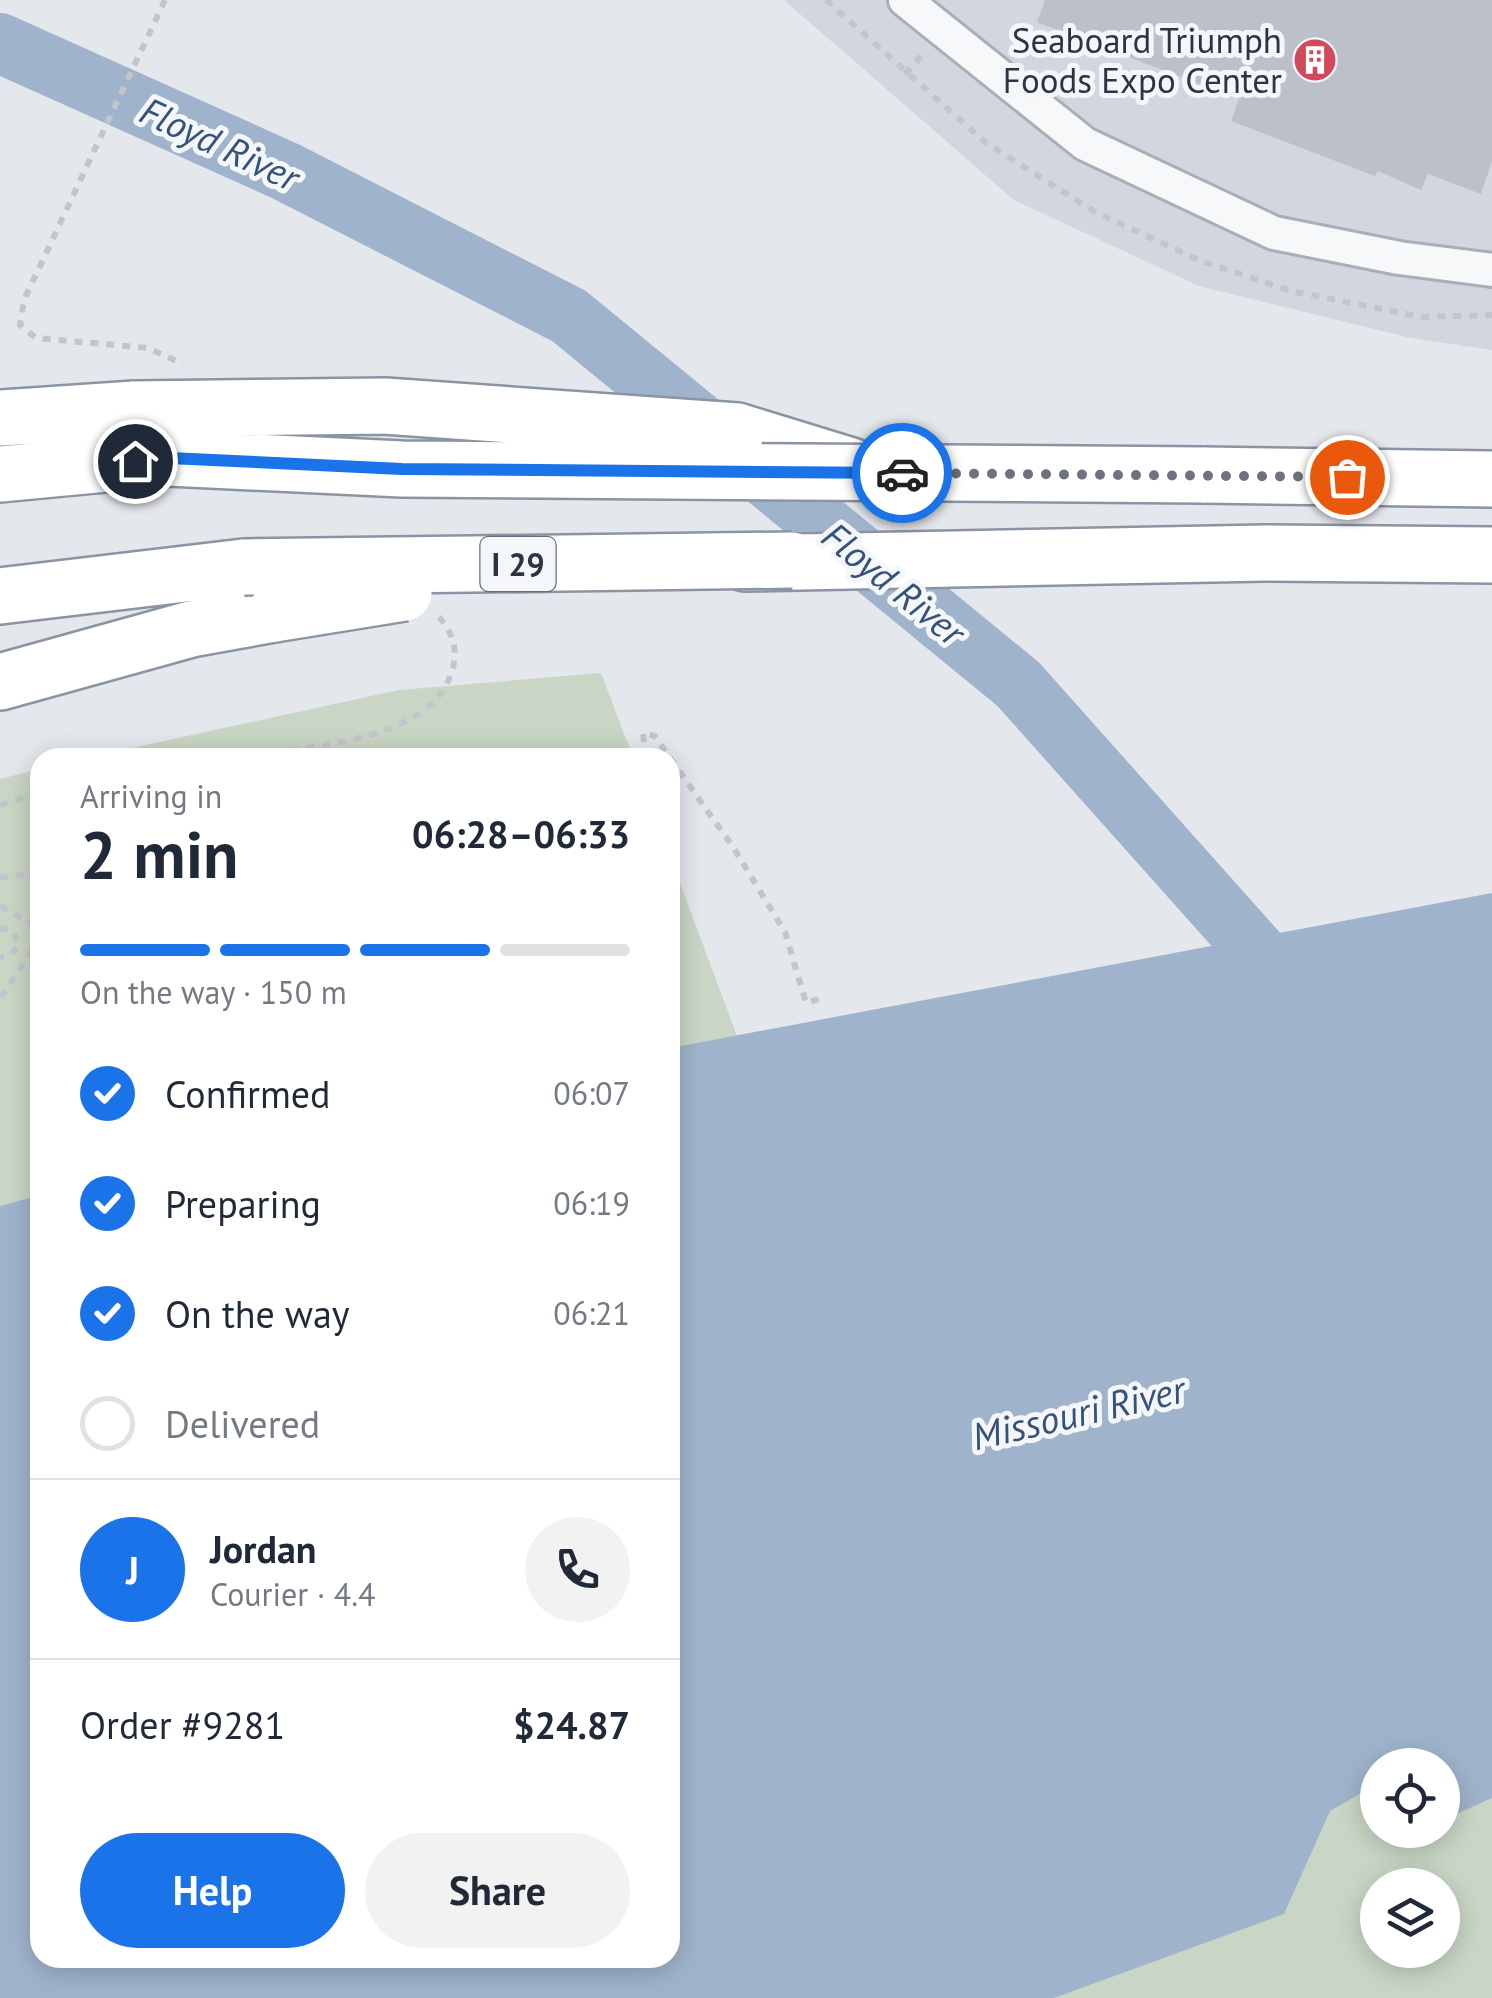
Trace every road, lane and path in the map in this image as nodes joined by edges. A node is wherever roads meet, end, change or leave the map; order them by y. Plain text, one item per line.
1 (165, 0) edge
2 (904, 0) edge
3 (944, 32) junction
4 (905, 74) dead end
5 (1492, 270) edge
6 (24, 300) dead end
7 (0, 418) edge
8 (873, 473) junction
9 (0, 474) edge
10 (1492, 479) edge
11 (1492, 555) edge
12 (792, 560) junction
13 (0, 596) edge
14 (0, 682) edge
15 (645, 748) edge
16 (663, 748) edge
17 (680, 772) edge
18 (30, 796) edge
19 (0, 805) edge
20 (30, 875) edge
21 (0, 877) edge
22 (0, 906) edge
23 (30, 922) edge
24 (0, 928) edge
25 (15, 952) junction
26 (30, 952) edge
27 (0, 956) edge
28 (25, 959) junction
29 (0, 996) edge
30 (819, 999) dead end
31 (0, 1007) edge

1 - 6 path
2 - 3 street
3 - 4 path
3 - 5 street
7 - 8 highway, bridge
8 - 9 highway, bridge
8 - 10 highway, bridge
11 - 12 highway, I 29
12 - 13 highway, I 29, bridge
12 - 14 highway, bridge
15 - 16 path
17 - 30 path
18 - 19 path
20 - 21 path
22 - 23 path
24 - 25 path
25 - 27 path
25 - 28 path
26 - 28 path
28 - 29 path
29 - 31 path

